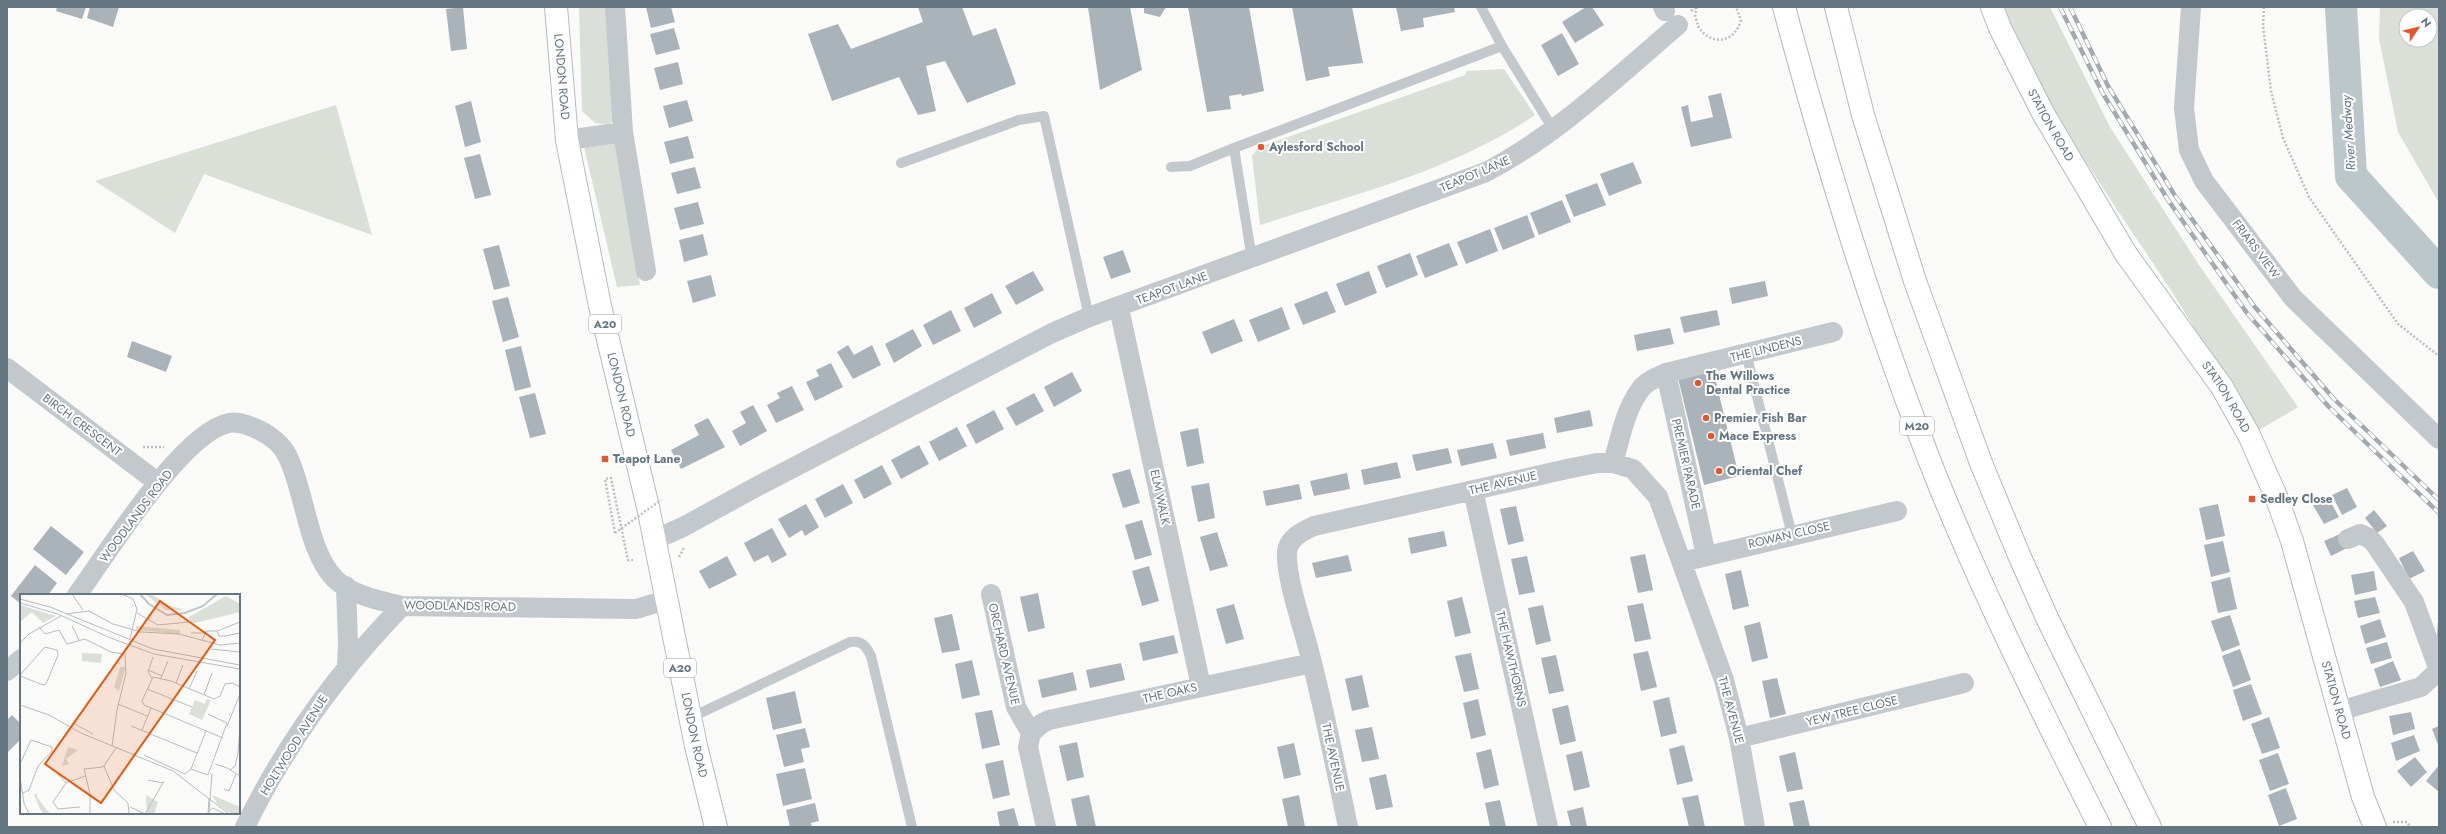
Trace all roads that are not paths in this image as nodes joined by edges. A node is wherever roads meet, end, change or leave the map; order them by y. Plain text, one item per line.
1 (556, 7) edge
2 (615, 7) edge
3 (1481, 7) edge
4 (1784, 7) edge
5 (1836, 7) edge
6 (1992, 7) edge
7 (2191, 7) edge
8 (1669, 15) edge
9 (1502, 46) junction
10 (1553, 129) junction
11 (623, 132) junction
12 (566, 140) junction
13 (1234, 148) junction
14 (901, 163) dead end
15 (1171, 167) dead end
16 (1252, 259) junction
17 (646, 271) dead end
18 (1119, 308) junction
19 (1089, 317) junction
20 (1833, 332) dead end
21 (1746, 353) junction
22 (7, 368) edge
23 (1666, 373) junction
24 (2439, 439) edge
25 (1613, 463) junction
26 (157, 482) junction
27 (1473, 490) junction
28 (1897, 511) dead end
29 (1792, 534) junction
30 (2348, 539) dead end
31 (654, 540) junction
32 (1706, 555) junction
33 (1682, 562) junction
34 (346, 586) junction
35 (78, 594) edge
36 (991, 594) dead end
37 (666, 600) junction
38 (402, 606) junction
39 (20, 659) edge
40 (1312, 663) junction
41 (346, 667) junction
42 (2439, 670) edge
43 (7, 671) edge
44 (1964, 683) dead end
45 (1202, 686) junction
46 (2339, 711) junction
47 (690, 718) junction
48 (1031, 733) junction
49 (1739, 738) junction
50 (245, 827) edge
51 (716, 827) edge
52 (912, 827) edge
53 (1046, 827) edge
54 (1348, 827) edge
55 (1548, 827) edge
56 (1755, 827) edge
57 (2100, 827) edge
58 (2150, 827) edge
59 (2375, 827) edge

1 - 12 main road, LONDON ROAD / A20
2 - 11 street
3 - 9 lane
4 - 57 main road, M20
5 - 58 main road
6 - 46 main road, STATION ROAD
7 - 24 street, FRIARS VIEW
8 - 10 street, TEAPOT LANE
9 - 10 lane
9 - 13 lane
10 - 16 street, TEAPOT LANE
11 - 12 street
11 - 17 street
12 - 31 main road, LONDON ROAD / A20
13 - 15 lane
13 - 16 lane
14 - 19 lane
16 - 18 street, TEAPOT LANE
18 - 19 street, TEAPOT LANE
18 - 45 street, ELM WALK
19 - 31 street, TEAPOT LANE
20 - 21 street, THE LINDENS
21 - 23 street, THE LINDENS
21 - 29 lane
22 - 26 street, BIRCH CRESCENT
23 - 25 street, THE LINDENS
23 - 32 street, PREMIER PARADE
25 - 27 street, THE AVENUE
25 - 33 street, THE AVENUE
26 - 34 street, WOODLANDS ROAD
26 - 35 street, WOODLANDS ROAD
27 - 40 street, THE AVENUE
27 - 55 street, THE HAWTHORNS
28 - 29 street, ROWAN CLOSE
29 - 32 street, ROWAN CLOSE
30 - 42 street
31 - 37 main road, LONDON ROAD / A20
32 - 33 street, ROWAN CLOSE
33 - 49 street, THE AVENUE
34 - 38 street, WOODLANDS ROAD
34 - 41 street, HOLTWOOD AVENUE
36 - 48 street, ORCHARD AVENUE
37 - 38 street, WOODLANDS ROAD
37 - 47 main road, LONDON ROAD / A20
38 - 41 street, HOLTWOOD AVENUE
39 - 43 street
40 - 45 street, THE OAKS
40 - 54 street, THE AVENUE
41 - 50 street, HOLTWOOD AVENUE
42 - 46 street
44 - 49 street, YEW TREE CLOSE
45 - 48 street, THE OAKS
46 - 59 main road, STATION ROAD
47 - 51 main road, LONDON ROAD / A20
47 - 52 lane
48 - 53 street
49 - 56 street, THE AVENUE

